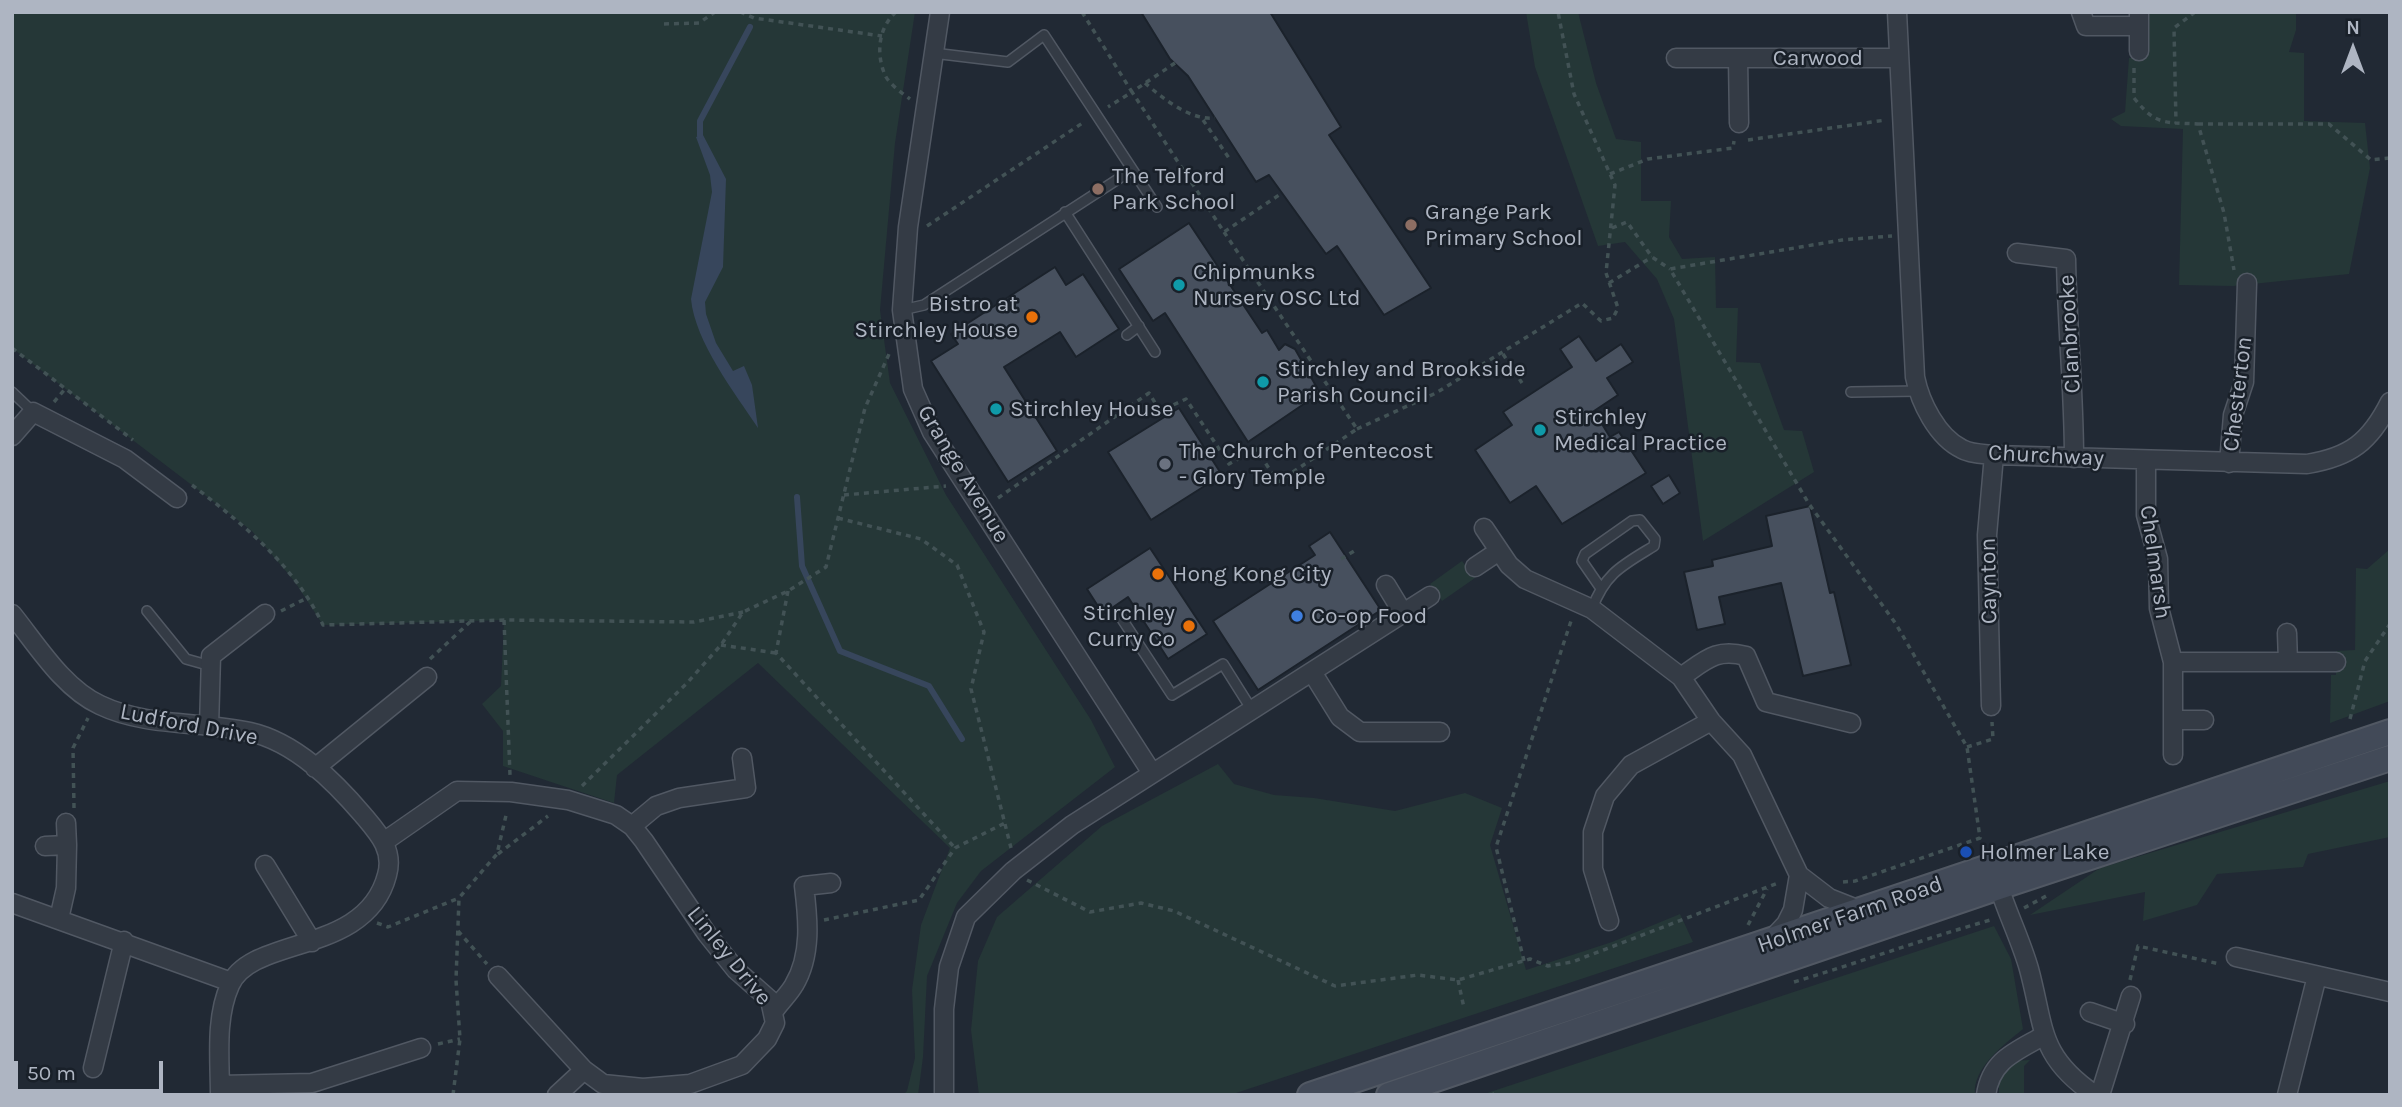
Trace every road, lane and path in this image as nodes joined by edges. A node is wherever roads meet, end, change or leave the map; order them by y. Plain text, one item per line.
1 (715, 12) edge
2 (740, 12) edge
3 (886, 12) edge
4 (896, 12) edge
5 (940, 12) edge
6 (1082, 12) edge
7 (1558, 12) edge
8 (1897, 12) edge
9 (2081, 12) edge
10 (2194, 12) edge
11 (2139, 19) edge
12 (887, 22) junction
13 (664, 24) dead end
14 (882, 36) junction
15 (2139, 51) joint
16 (933, 53) junction
17 (1675, 58) dead end
18 (1738, 58) junction
19 (1899, 58) junction
20 (1175, 64) dead end
21 (1145, 83) junction
22 (1132, 92) junction
23 (912, 101) dead end
24 (1096, 115) junction
25 (1902, 117) junction
26 (1215, 118) dead end
27 (1203, 120) junction
28 (1739, 122) dead end
29 (2176, 122) junction
30 (2199, 124) junction
31 (2390, 158) edge
32 (1231, 161) dead end
33 (1132, 170) junction
34 (1610, 174) junction
35 (1282, 193) dead end
36 (1157, 207) dead end
37 (1065, 212) junction
38 (1612, 228) junction
39 (923, 230) dead end
40 (1224, 232) junction
41 (1908, 234) junction
42 (2017, 253) dead end
43 (1652, 257) junction
44 (1670, 269) junction
45 (1608, 283) junction
46 (2247, 283) joint
47 (902, 310) junction
48 (1139, 327) junction
49 (1126, 335) dead end
50 (12, 348) edge
51 (891, 349) dead end
52 (1155, 352) dead end
53 (1503, 354) junction
54 (1522, 383) dead end
55 (1918, 391) junction
56 (12, 392) edge
57 (1851, 393) dead end
58 (2390, 402) edge
59 (33, 412) junction
60 (1357, 429) junction
61 (15, 434) edge
62 (142, 447) dead end
63 (1994, 456) junction
64 (2074, 458) junction
65 (2146, 460) junction
66 (2229, 463) junction
67 (186, 481) dead end
68 (948, 485) dead end
69 (844, 495) junction
70 (177, 498) dead end
71 (998, 498) dead end
72 (838, 518) junction
73 (1484, 528) dead end
74 (1354, 551) dead end
75 (1499, 551) junction
76 (1341, 559) dead end
77 (1475, 567) dead end
78 (1386, 585) dead end
79 (1600, 587) junction
80 (788, 591) junction
81 (1430, 596) dead end
82 (309, 597) junction
83 (1592, 609) junction
84 (147, 611) dead end
85 (743, 612) junction
86 (1403, 613) junction
87 (12, 614) edge
88 (265, 614) joint
89 (1120, 615) dead end
90 (1574, 615) dead end
91 (505, 620) junction
92 (471, 621) junction
93 (2390, 624) edge
94 (2287, 633) dead end
95 (721, 645) junction
96 (776, 653) junction
97 (2173, 662) junction
98 (2288, 662) junction
99 (2336, 662) dead end
100 (211, 666) junction
101 (1312, 672) junction
102 (427, 677) joint
103 (1681, 677) junction
104 (96, 703) junction
105 (1991, 706) joint
106 (1252, 710) junction
107 (2350, 719) dead end
108 (2173, 720) junction
109 (2204, 720) dead end
110 (1711, 721) junction
111 (1851, 723) dead end
112 (209, 727) junction
113 (1440, 732) dead end
114 (2390, 732) edge
115 (1967, 747) junction
116 (2173, 755) dead end
117 (742, 758) dead end
118 (2390, 758) edge
119 (315, 768) junction
120 (1152, 773) junction
121 (511, 792) junction
122 (575, 794) dead end
123 (558, 809) dead end
124 (66, 823) joint
125 (1005, 823) junction
126 (632, 826) junction
127 (385, 841) junction
128 (45, 845) dead end
129 (67, 845) junction
130 (955, 848) junction
131 (498, 854) junction
132 (1013, 863) junction
133 (265, 865) dead end
134 (1791, 877) junction
135 (831, 883) dead end
136 (1839, 883) dead end
137 (1999, 887) junction
138 (459, 898) junction
139 (12, 903) edge
140 (1862, 912) junction
141 (363, 917) junction
142 (1998, 918) dead end
143 (59, 919) junction
144 (1609, 921) dead end
145 (808, 923) junction
146 (457, 931) junction
147 (124, 941) junction
148 (312, 942) junction
149 (1768, 943) junction
150 (1524, 961) junction
151 (2230, 961) joint
152 (498, 976) joint
153 (2317, 976) junction
154 (1458, 981) junction
155 (230, 982) junction
156 (1793, 982) dead end
157 (2130, 992) joint
158 (2390, 992) edge
159 (1464, 1008) dead end
160 (774, 1011) junction
161 (2091, 1012) dead end
162 (2125, 1024) junction
163 (2043, 1036) junction
164 (421, 1048) dead end
165 (93, 1068) dead end
166 (584, 1070) junction
167 (220, 1090) edge
168 (942, 1093) edge
169 (453, 1095) edge
170 (557, 1095) edge
171 (1310, 1095) edge
172 (1389, 1095) edge
173 (1986, 1095) edge
174 (2095, 1095) edge
175 (2100, 1095) edge
176 (2287, 1095) edge

1 - 13 path
2 - 14 path
3 - 12 path
4 - 12 path
5 - 16 street, Grange Avenue
6 - 22 path
7 - 34 path
8 - 19 street, Churchway
9 - 11 street
10 - 29 path
11 - 15 street
12 - 14 path
14 - 23 path
15 - 29 path
16 - 24 lane
16 - 47 street, Grange Avenue
17 - 18 street, Carwood
18 - 19 street, Carwood
18 - 28 street
19 - 25 street, Churchway
20 - 21 path
21 - 22 path
21 - 27 path
22 - 24 path
22 - 40 path
24 - 33 lane
24 - 39 path
25 - 34 path
25 - 41 street, Churchway
26 - 27 path
27 - 32 path
29 - 30 path
30 - 31 path
30 - 46 path
33 - 36 lane
33 - 37 lane
34 - 38 path
35 - 40 path
37 - 47 lane
37 - 48 lane
38 - 43 path
38 - 45 path
40 - 60 path
41 - 44 path
41 - 55 street, Churchway
42 - 64 street, Clanbrooke
43 - 44 path
43 - 45 path
44 - 115 path
45 - 53 path
46 - 66 street, Chesterton
47 - 120 street, Grange Avenue
48 - 49 lane
48 - 52 lane
50 - 62 path
51 - 69 path
53 - 54 path
53 - 60 path
55 - 57 lane
55 - 63 street, Churchway
56 - 59 lane
58 - 66 street, Churchway
59 - 61 street
59 - 70 street
60 - 71 path
63 - 64 street, Churchway
63 - 105 street, Caynton
64 - 65 street, Churchway
65 - 66 street, Churchway
65 - 97 street, Chelmarsh
67 - 82 path
68 - 69 path
69 - 72 path
72 - 80 path
72 - 125 path
73 - 75 street
74 - 76 path
75 - 77 street
75 - 83 street
78 - 86 street
79 - 79 lane
79 - 83 lane
80 - 85 path
80 - 96 path
81 - 86 street
82 - 88 path
82 - 92 path
83 - 103 street
84 - 100 lane
85 - 91 path
85 - 95 path
86 - 101 street
87 - 104 street, Ludford Drive
88 - 100 street
89 - 106 lane
90 - 150 path
91 - 92 path
91 - 121 path
92 - 102 path
93 - 107 path
94 - 98 street
95 - 96 path
95 - 122 path
96 - 130 path
97 - 98 street
97 - 108 street, Chelmarsh
98 - 99 street
100 - 112 street
101 - 106 street
101 - 113 street
102 - 119 street
103 - 110 street
103 - 111 street
104 - 112 street, Ludford Drive
104 - 124 path
105 - 115 path
106 - 120 street
108 - 109 street
108 - 116 street, Chelmarsh
110 - 134 street
110 - 144 street
112 - 119 street, Ludford Drive
114 - 140 street, Holmer Farm Road
115 - 136 path
117 - 126 street
118 - 137 street, Holmer Farm Road
119 - 127 street, Ludford Drive
120 - 132 street
121 - 126 street, Linley Drive
121 - 127 street, Linley Drive
121 - 131 path
123 - 131 path
124 - 129 street
125 - 130 path
125 - 132 path
126 - 160 street, Linley Drive
127 - 141 street
128 - 129 street
129 - 143 street
130 - 145 path
131 - 138 path
132 - 154 path
132 - 168 street
133 - 148 street
134 - 140 street
134 - 149 street
134 - 150 path
135 - 145 street
137 - 163 street
137 - 172 street, Holmer Farm Road
138 - 141 path
138 - 146 path
139 - 143 street
140 - 149 street, Holmer Farm Road
141 - 148 street
142 - 156 path
143 - 147 street
145 - 160 street
146 - 152 path
146 - 169 path
147 - 155 street
147 - 165 street
148 - 155 street
149 - 171 street, Holmer Farm Road
150 - 154 path
151 - 153 street
151 - 157 path
152 - 166 street, Linley Drive
153 - 158 street
153 - 176 street
154 - 159 path
155 - 167 street
157 - 162 street
160 - 166 street, Linley Drive
161 - 162 street
162 - 175 street
163 - 173 street
163 - 174 street
164 - 167 street
166 - 170 street

